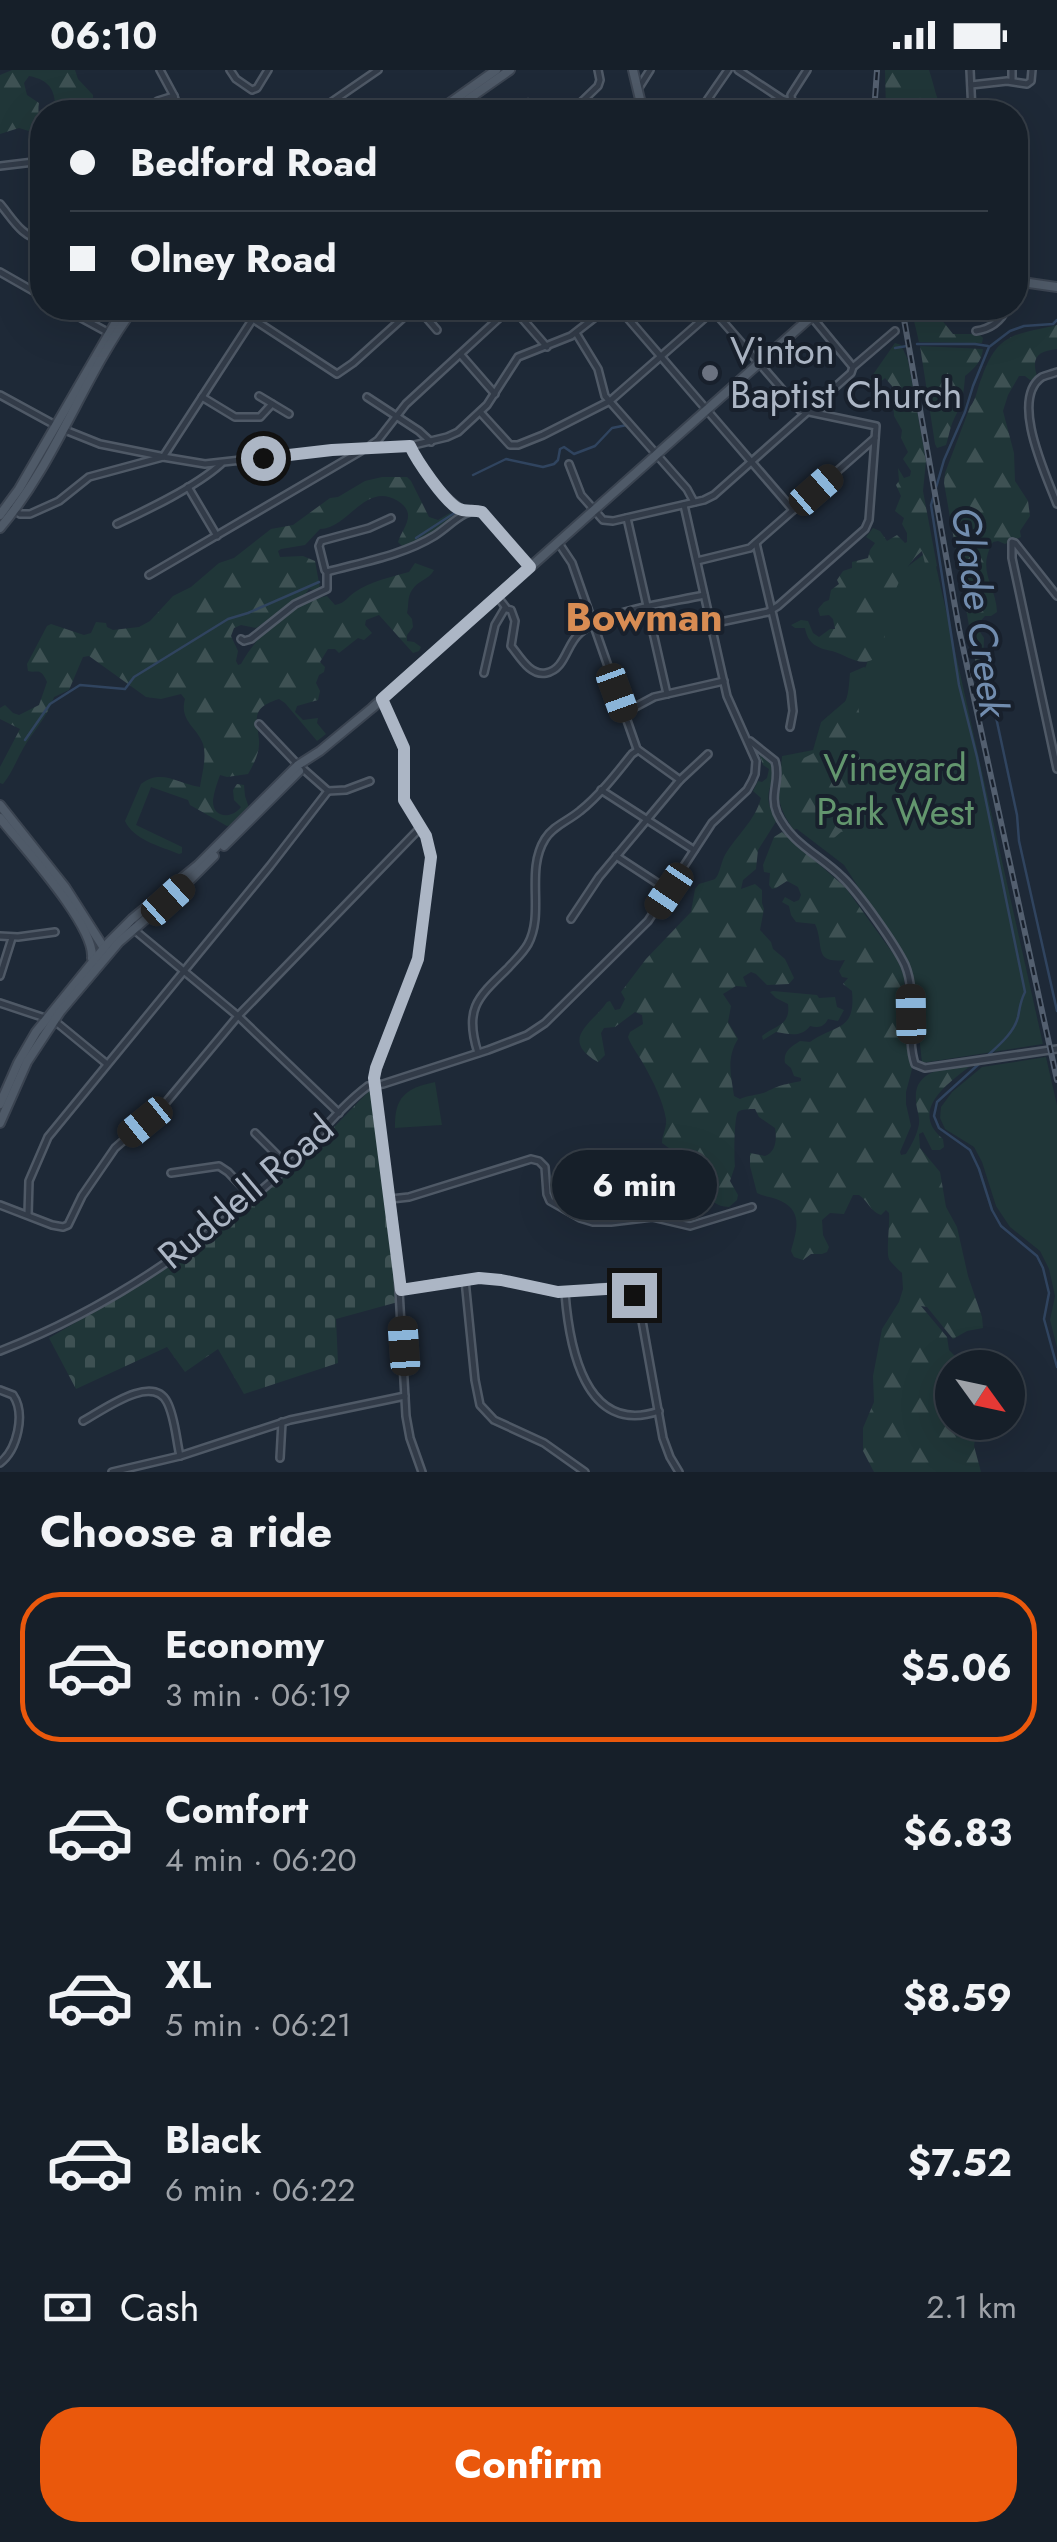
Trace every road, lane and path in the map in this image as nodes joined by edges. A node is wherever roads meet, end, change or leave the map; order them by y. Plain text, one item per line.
1 (160, 70) edge
2 (230, 70) edge
3 (268, 70) edge
4 (378, 70) edge
5 (496, 70) edge
6 (510, 70) edge
7 (598, 70) edge
8 (633, 70) edge
9 (650, 70) edge
10 (728, 70) edge
11 (738, 70) edge
12 (807, 70) edge
13 (970, 70) edge
14 (1012, 70) edge
15 (1032, 70) edge
16 (1012, 82) junction
17 (970, 85) junction
18 (638, 89) junction
19 (174, 96) junction
20 (161, 100) edge
21 (175, 100) edge
22 (335, 100) edge
23 (453, 100) edge
24 (467, 100) edge
25 (583, 100) edge
26 (639, 100) edge
27 (707, 100) edge
28 (785, 100) edge
29 (791, 100) edge
30 (971, 100) edge
31 (30, 163) edge
32 (0, 166) edge
33 (0, 204) edge
34 (30, 237) edge
35 (0, 272) edge
36 (1028, 283) edge
37 (1057, 287) edge
38 (30, 289) edge
39 (84, 320) edge
40 (119, 320) edge
41 (124, 320) edge
42 (251, 320) edge
43 (255, 320) edge
44 (402, 320) edge
45 (427, 320) edge
46 (498, 320) edge
47 (522, 320) edge
48 (592, 320) edge
49 (630, 320) edge
50 (701, 320) edge
51 (724, 320) edge
52 (806, 320) edge
53 (814, 320) edge
54 (999, 320) edge
55 (437, 330) dead end
56 (976, 331) dead end
57 (894, 332) dead end
58 (576, 333) junction
59 (112, 335) junction
60 (546, 347) junction
61 (461, 355) junction
62 (661, 356) junction
63 (759, 362) junction
64 (852, 368) junction
65 (1057, 372) edge
66 (495, 394) junction
67 (0, 395) edge
68 (258, 396) dead end
69 (201, 397) junction
70 (368, 397) dead end
71 (610, 401) junction
72 (272, 404) junction
73 (708, 409) junction
74 (480, 412) junction
75 (289, 414) dead end
76 (806, 414) junction
77 (396, 416) junction
78 (59, 427) junction
79 (875, 438) junction
80 (431, 442) junction
81 (410, 446) junction
82 (366, 448) junction
83 (656, 454) junction
84 (163, 456) junction
85 (224, 462) junction
86 (752, 462) junction
87 (568, 464) dead end
88 (188, 486) junction
89 (694, 502) junction
90 (684, 504) junction
91 (1057, 504) edge
92 (12, 507) junction
93 (469, 510) junction
94 (593, 510) junction
95 (793, 510) junction
96 (0, 515) edge
97 (391, 518) dead end
98 (628, 518) junction
99 (117, 524) dead end
100 (0, 528) edge
101 (217, 536) junction
102 (558, 542) junction
103 (756, 543) junction
104 (697, 561) junction
105 (530, 567) junction
106 (328, 572) junction
107 (149, 576) dead end
108 (704, 595) junction
109 (497, 596) junction
110 (1057, 596) edge
111 (506, 608) junction
112 (648, 608) junction
113 (772, 610) junction
114 (593, 623) junction
115 (711, 624) junction
116 (240, 639) dead end
117 (484, 673) dead end
118 (724, 681) junction
119 (667, 694) junction
120 (382, 699) junction
121 (624, 713) junction
122 (259, 724) dead end
123 (790, 727) dead end
124 (1053, 733) edge
125 (748, 740) junction
126 (638, 750) junction
127 (708, 754) dead end
128 (300, 766) junction
129 (1057, 769) edge
130 (680, 780) junction
131 (370, 781) dead end
132 (601, 790) junction
133 (328, 791) junction
134 (0, 805) edge
135 (0, 818) edge
136 (647, 820) junction
137 (420, 827) junction
138 (694, 850) junction
139 (616, 856) junction
140 (669, 891) junction
141 (72, 909) junction
142 (570, 920) dead end
143 (133, 924) junction
144 (55, 932) dead end
145 (0, 936) edge
146 (12, 938) junction
147 (103, 952) junction
148 (90, 964) junction
149 (184, 971) junction
150 (0, 976) edge
151 (0, 1003) edge
152 (238, 1016) junction
153 (50, 1020) junction
154 (1057, 1049) edge
155 (478, 1053) junction
156 (107, 1064) junction
157 (375, 1084) junction
158 (0, 1104) edge
159 (339, 1114) junction
160 (0, 1123) edge
161 (255, 1133) dead end
162 (288, 1166) junction
163 (172, 1173) dead end
164 (252, 1197) junction
165 (391, 1199) junction
166 (0, 1205) edge
167 (752, 1207) dead end
168 (28, 1216) junction
169 (465, 1280) junction
170 (401, 1290) junction
171 (565, 1292) junction
172 (0, 1351) edge
173 (0, 1390) edge
174 (405, 1396) junction
175 (658, 1410) junction
176 (83, 1421) dead end
177 (282, 1422) junction
178 (180, 1456) junction
179 (280, 1458) dead end
180 (0, 1463) edge
181 (112, 1472) edge
182 (422, 1472) edge
183 (584, 1472) edge
184 (680, 1472) edge

1 - 19 street
2 - 3 street
4 - 22 street
5 - 23 main road
6 - 24 main road
7 - 25 street
8 - 18 main road
9 - 18 street
10 - 27 street
11 - 28 street
12 - 29 street
13 - 17 street
14 - 16 street
15 - 16 street
16 - 17 street
17 - 30 street
18 - 26 main road
19 - 20 street
19 - 21 street
31 - 32 street
33 - 34 street
35 - 38 street
36 - 37 main road
39 - 59 street
40 - 59 main road
41 - 59 main road
42 - 69 street
43 - 44 street
45 - 55 street
46 - 61 street
47 - 60 street
48 - 58 street
49 - 62 street
50 - 62 street
51 - 63 street
52 - 63 main road
53 - 64 street
54 - 56 street
57 - 64 street
58 - 60 street
58 - 71 street
59 - 78 main road
60 - 66 street
61 - 66 street
61 - 77 street
62 - 71 street
62 - 73 street
63 - 73 main road
63 - 76 street
64 - 76 street
65 - 91 street
66 - 74 street
67 - 78 street
68 - 72 street
69 - 72 street
69 - 84 street
70 - 77 street
71 - 74 street
71 - 83 street
72 - 75 street
73 - 83 main road
73 - 86 street
74 - 80 street
76 - 79 street
76 - 86 street
77 - 80 street
77 - 82 street
78 - 84 street
78 - 92 main road
79 - 95 street
79 - 113 street
80 - 81 street
81 - 82 street
81 - 93 street
82 - 85 street
82 - 101 street
83 - 89 street
83 - 94 main road
84 - 85 street
84 - 92 street
85 - 88 street
86 - 89 street
86 - 95 street
87 - 94 street
88 - 99 street
88 - 101 street
89 - 90 street
90 - 98 street
90 - 104 street
92 - 96 main road
92 - 100 main road
93 - 105 street
93 - 106 street
94 - 98 street
94 - 102 main road
95 - 103 street
97 - 106 street
98 - 112 street
101 - 107 street
102 - 105 main road
102 - 114 street
103 - 104 street
103 - 113 street
104 - 108 street
105 - 109 main road
106 - 116 street
108 - 112 street
108 - 115 street
109 - 111 street
109 - 120 main road
110 - 124 street
111 - 114 street
111 - 117 street
112 - 114 street
112 - 119 street
113 - 115 street
113 - 123 street
114 - 121 street
115 - 118 street
118 - 119 street
118 - 125 street
119 - 121 street
120 - 128 main road
120 - 137 street
121 - 126 street
122 - 128 street
124 - 129 street
125 - 138 street, Ruddell Road
125 - 154 street
126 - 130 street
126 - 132 street
127 - 130 street
128 - 133 street
128 - 143 main road
130 - 136 street
131 - 133 street
132 - 136 street
132 - 155 street
133 - 149 street
134 - 147 main road
135 - 141 main road
136 - 138 street
136 - 139 street
137 - 152 street
137 - 157 street
138 - 140 street, Ruddell Road
139 - 140 street
139 - 142 street
140 - 155 street, Ruddell Road
141 - 147 main road
141 - 148 main road
143 - 147 main road
143 - 149 street
144 - 146 street
145 - 146 street
146 - 150 street
147 - 148 main road
147 - 153 main road
148 - 153 main road
149 - 152 street
149 - 156 street
151 - 153 street
152 - 159 street
152 - 168 street
153 - 156 street
153 - 158 main road
153 - 160 main road
155 - 157 street, Ruddell Road
156 - 168 street
157 - 159 street, Ruddell Road
157 - 165 street
159 - 162 street, Ruddell Road
161 - 162 street
162 - 164 street, Ruddell Road
163 - 164 street
164 - 172 street, Ruddell Road
165 - 167 street
165 - 170 street
166 - 168 street
169 - 170 street
169 - 171 street
169 - 183 street
170 - 174 street
171 - 175 street
171 - 175 street
173 - 180 street
174 - 177 street
174 - 182 street
175 - 184 street
176 - 178 street
177 - 178 street
177 - 179 street
178 - 181 street

